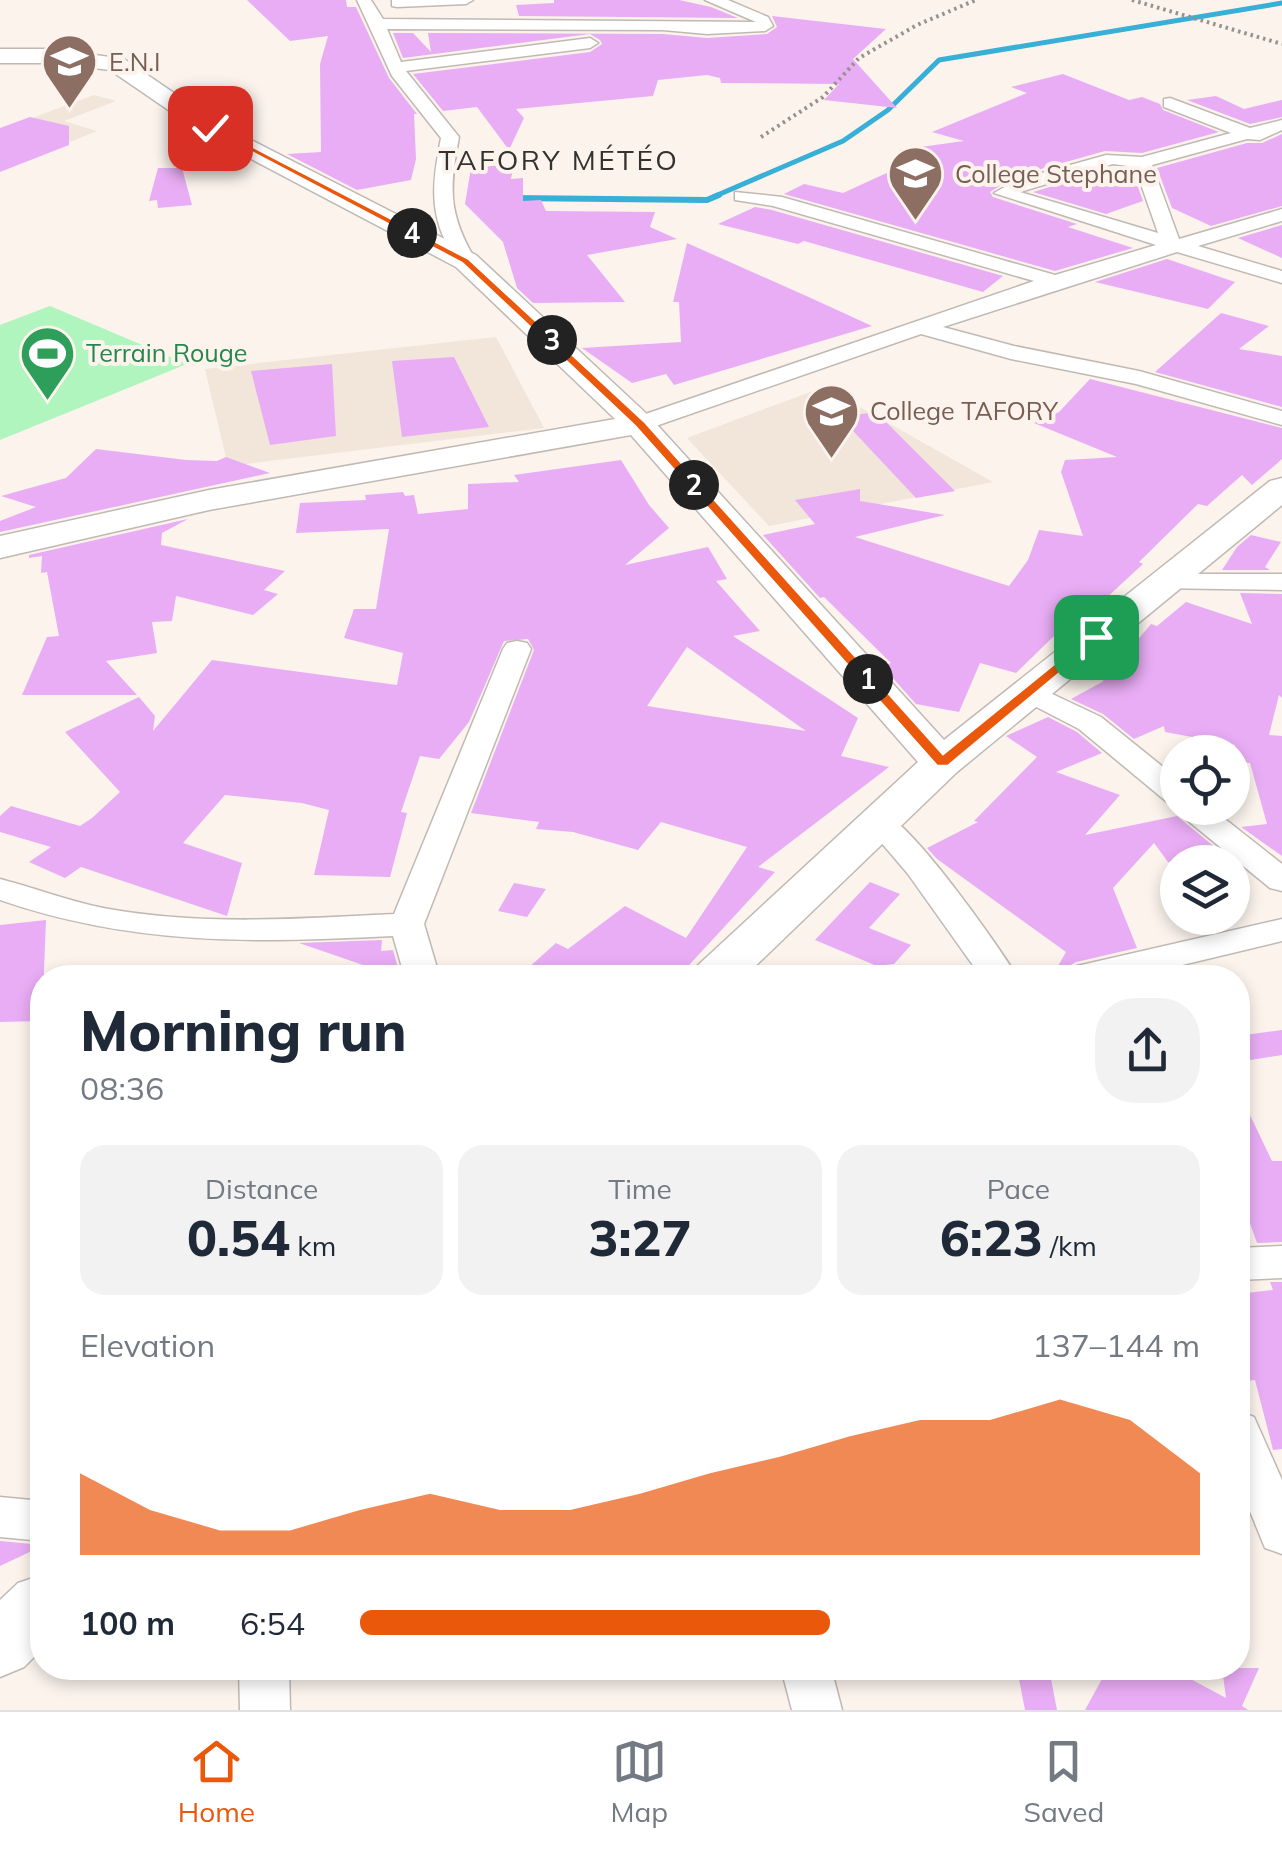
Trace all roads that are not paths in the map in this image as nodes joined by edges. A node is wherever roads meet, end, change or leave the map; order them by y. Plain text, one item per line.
1 (466, 0) edge
2 (712, 0) edge
3 (366, 2) edge
4 (381, 24) junction
5 (684, 27) junction
6 (0, 56) edge
7 (396, 67) junction
8 (1170, 103) dead end
9 (1282, 126) edge
10 (1248, 133) junction
11 (1282, 147) edge
12 (1142, 162) junction
13 (742, 196) dead end
14 (1282, 215) edge
15 (1172, 245) junction
16 (466, 261) junction
17 (1282, 277) edge
18 (1054, 281) junction
19 (916, 326) junction
20 (1282, 418) edge
21 (640, 424) junction
22 (1282, 488) edge
23 (0, 547) edge
24 (1163, 582) junction
25 (1282, 582) edge
26 (517, 650) dead end
27 (1029, 692) junction
28 (942, 763) junction
29 (1160, 780) edge
30 (878, 820) junction
31 (1213, 825) edge
32 (1282, 881) edge
33 (0, 889) edge
34 (407, 924) junction
35 (1282, 930) edge
36 (419, 965) edge
37 (727, 965) edge
38 (992, 965) edge
39 (1133, 965) edge
40 (1282, 1262) edge
41 (1250, 1263) edge
42 (1250, 1458) edge
43 (0, 1517) edge
44 (30, 1520) edge
45 (1282, 1532) edge
46 (30, 1617) edge
47 (0, 1646) edge
48 (264, 1680) edge
49 (809, 1680) edge
50 (264, 1710) edge
51 (817, 1710) edge

1 - 3 street
2 - 5 street
3 - 4 street
4 - 5 street
4 - 7 street
5 - 7 street
6 - 16 street
7 - 16 street
8 - 10 street
9 - 10 street
10 - 11 street
10 - 12 street
12 - 15 street
12 - 15 street
13 - 18 street
14 - 15 street
15 - 17 street
15 - 18 street
16 - 21 street
18 - 19 street
19 - 20 street
19 - 21 street
21 - 23 street
21 - 28 street
22 - 24 street
24 - 25 street
24 - 27 street
26 - 34 street
27 - 28 street
27 - 29 street
28 - 30 street
30 - 37 street
30 - 38 street
31 - 32 street
33 - 34 street
34 - 36 street
35 - 39 street
40 - 41 street
42 - 45 street
43 - 44 street
46 - 47 street
48 - 50 street
49 - 51 street

